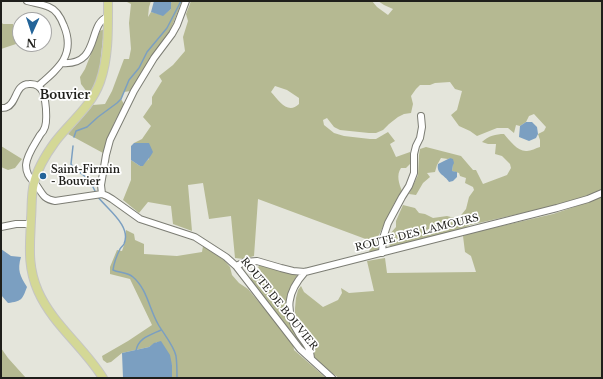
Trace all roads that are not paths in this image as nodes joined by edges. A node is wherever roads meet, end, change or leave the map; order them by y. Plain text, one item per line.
1 (28, 1) edge
2 (108, 1) edge
3 (186, 1) edge
4 (108, 17) junction
5 (62, 64) junction
6 (38, 86) junction
7 (1, 108) edge
8 (421, 116) dead end
9 (34, 182) junction
10 (602, 193) edge
11 (101, 194) junction
12 (31, 224) junction
13 (1, 227) edge
14 (382, 253) junction
15 (236, 266) junction
16 (305, 272) junction
17 (311, 358) junction
18 (103, 378) edge
19 (332, 378) edge

1 - 5 street
2 - 4 main road
3 - 11 street
4 - 5 street
4 - 9 main road
5 - 6 street
6 - 7 street
6 - 9 street
8 - 14 street
9 - 11 street
9 - 12 main road
10 - 14 street, ROUTE DES LAMOURS
11 - 15 street, ROUTE DE BOUVIER
12 - 13 street
12 - 18 main road
14 - 16 street, ROUTE DES LAMOURS
15 - 16 street, ROUTE DES LAMOURS
15 - 17 street, ROUTE DE BOUVIER
16 - 17 street
17 - 19 street, ROUTE DE BOUVIER

